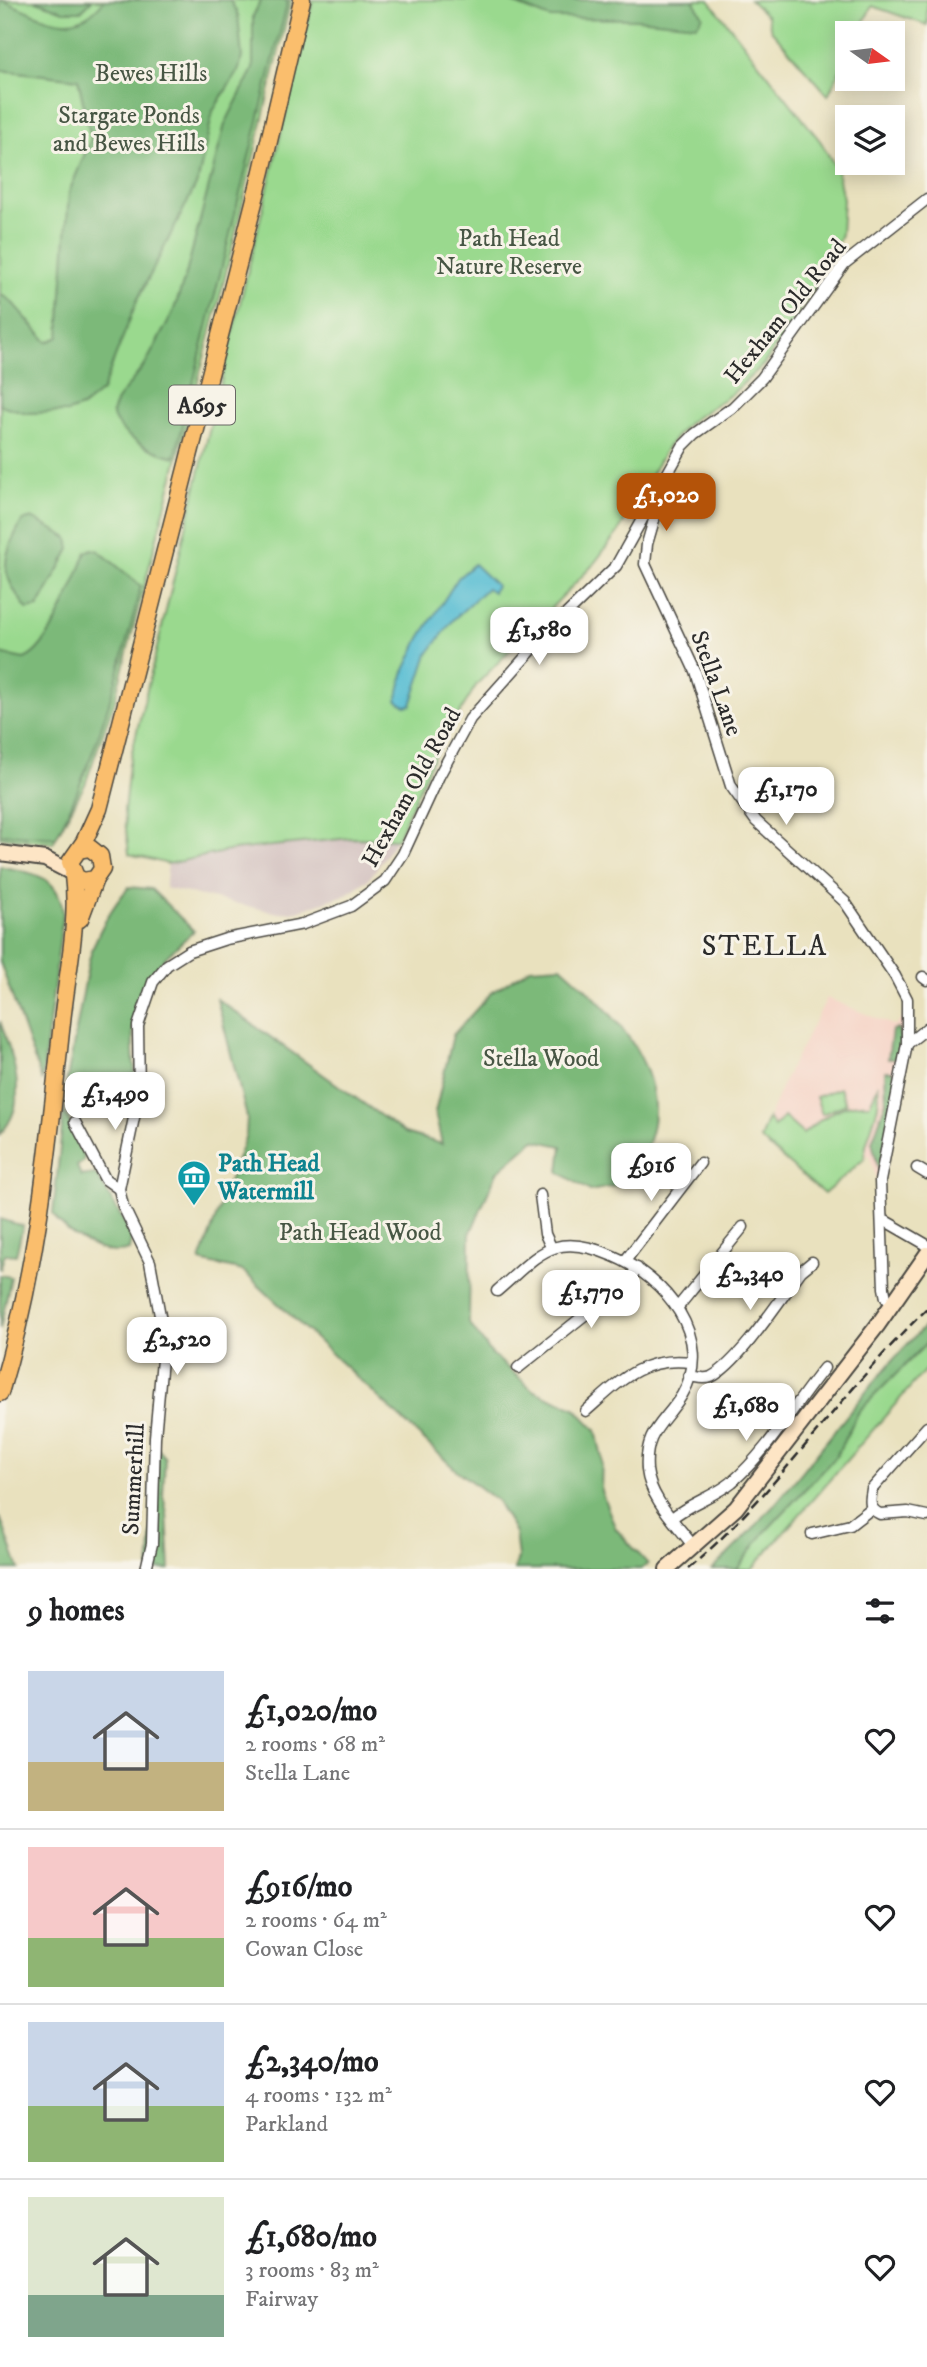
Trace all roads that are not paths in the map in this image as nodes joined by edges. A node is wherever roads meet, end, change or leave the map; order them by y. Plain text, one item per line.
1 (302, 0) edge
2 (927, 199) edge
3 (666, 477) junction
4 (627, 550) junction
5 (646, 553) junction
6 (99, 809) junction
7 (77, 851) junction
8 (0, 853) edge
9 (99, 854) junction
10 (45, 859) junction
11 (73, 874) junction
12 (95, 879) junction
13 (74, 938) junction
14 (927, 1028) edge
15 (907, 1044) junction
16 (75, 1122) dead end
17 (700, 1163) dead end
18 (917, 1168) dead end
19 (927, 1174) edge
20 (119, 1189) junction
21 (540, 1195) dead end
22 (882, 1219) junction
23 (743, 1227) dead end
24 (927, 1245) edge
25 (551, 1247) junction
26 (927, 1254) edge
27 (625, 1261) junction
28 (812, 1262) dead end
29 (637, 1268) junction
30 (497, 1291) dead end
31 (893, 1304) junction
32 (678, 1307) junction
33 (691, 1362) junction
34 (519, 1368) dead end
35 (824, 1368) dead end
36 (689, 1376) junction
37 (0, 1393) edge
38 (586, 1411) dead end
39 (927, 1427) edge
40 (872, 1508) junction
41 (927, 1516) edge
42 (671, 1518) junction
43 (812, 1534) dead end
44 (694, 1547) junction
45 (146, 1569) edge
46 (667, 1569) edge

1 - 6 main road, A695
2 - 3 street, Hexham Old Road
3 - 4 street, Hexham Old Road
3 - 5 street, Stella Lane
4 - 5 street
4 - 20 street, Hexham Old Road
5 - 15 street, Stella Lane
6 - 7 main road, A695
6 - 9 main road, A695
7 - 9 main road
7 - 10 main road
7 - 11 main road, A695
8 - 10 main road
9 - 12 main road, A695
10 - 11 main road
11 - 12 main road
11 - 13 main road, A695
12 - 13 main road, A695
13 - 37 main road, A695
14 - 15 street
15 - 22 street, Stella Lane
16 - 20 street
17 - 27 street
18 - 19 street
20 - 45 street, Summerhill
21 - 25 street
22 - 24 street
22 - 31 street, Stella Lane
23 - 32 street
25 - 27 street
25 - 30 street
26 - 31 main road
27 - 29 street
28 - 36 street
29 - 32 street
29 - 34 street
31 - 44 main road
32 - 33 street
33 - 36 street
33 - 38 street
35 - 42 street
36 - 42 street
39 - 40 street
40 - 41 street
40 - 43 street
42 - 44 street
44 - 46 main road

